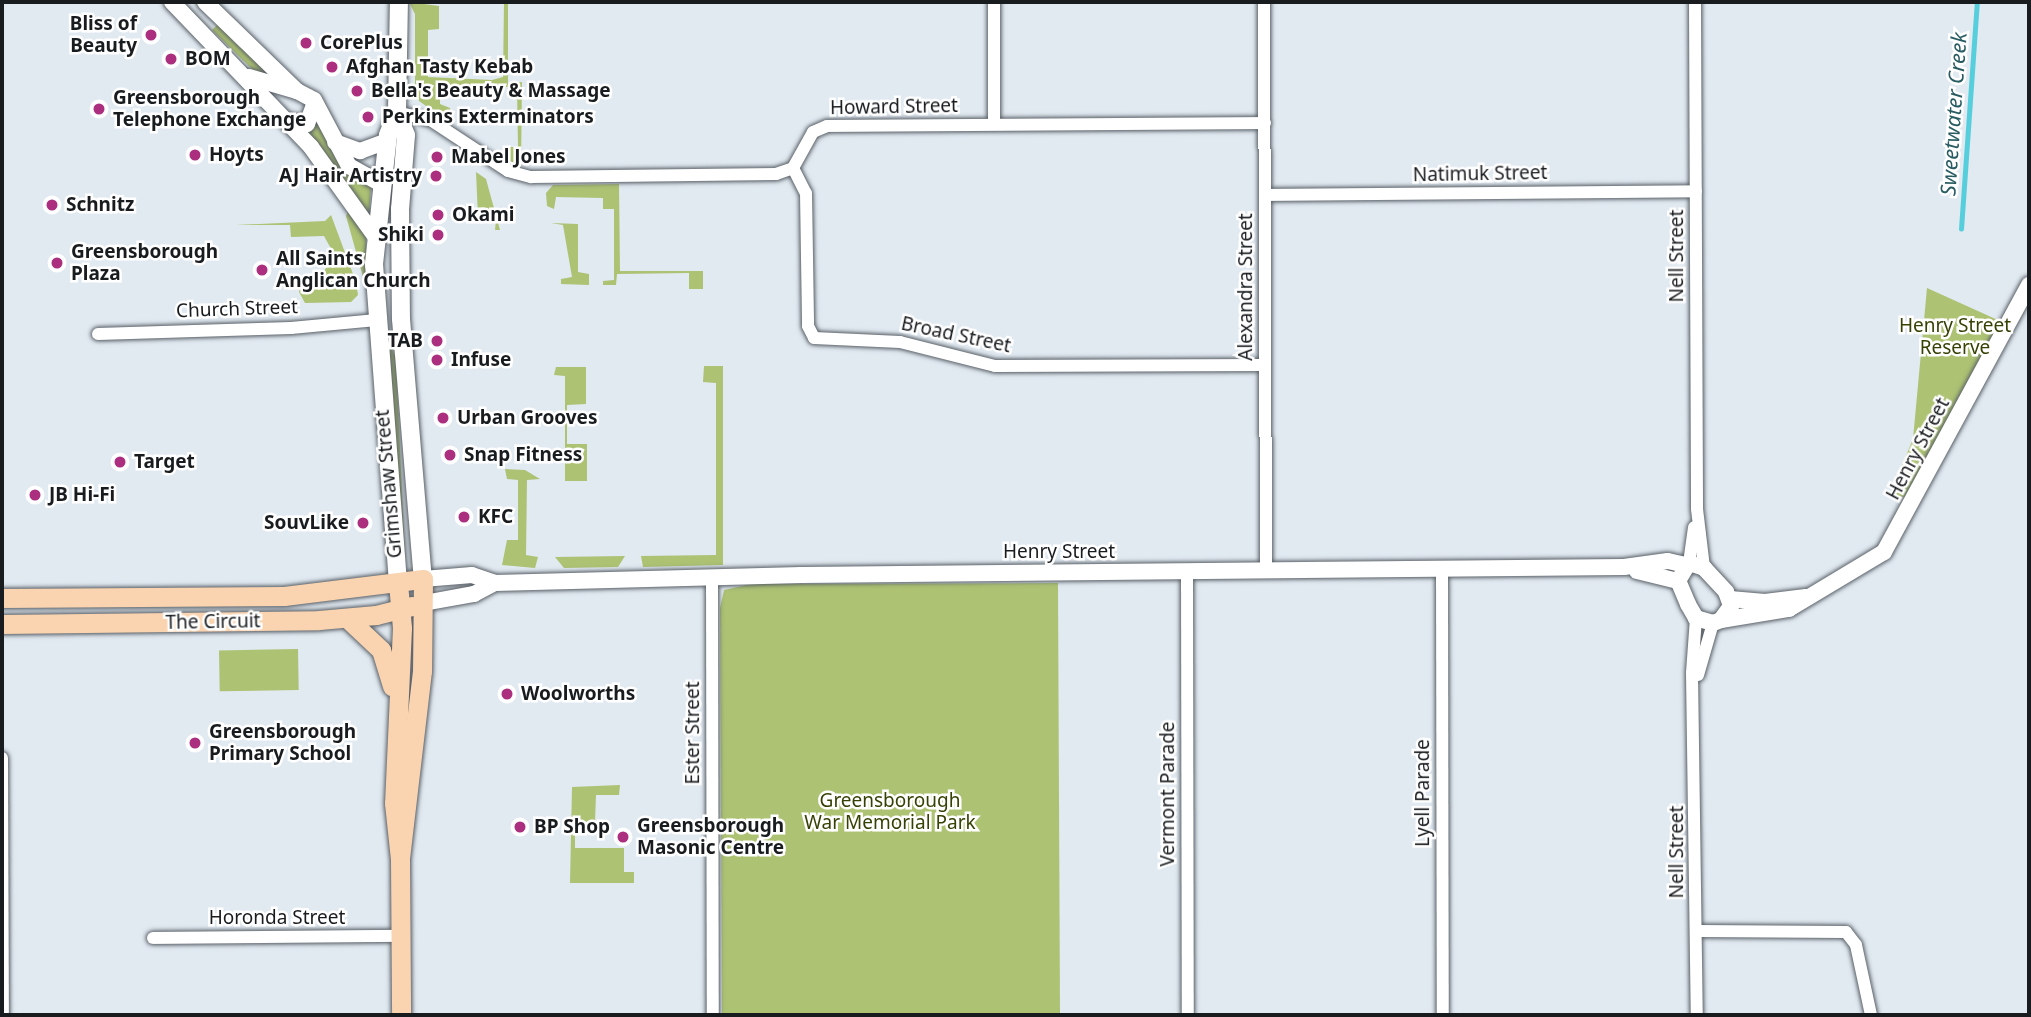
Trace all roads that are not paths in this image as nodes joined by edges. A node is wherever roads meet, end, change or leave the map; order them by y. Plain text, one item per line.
1 (172, 2) edge
2 (205, 2) edge
3 (399, 2) edge
4 (994, 2) edge
5 (1264, 2) edge
6 (1695, 2) edge
7 (244, 73) junction
8 (297, 91) junction
9 (315, 102) junction
10 (397, 112) junction
11 (287, 121) junction
12 (1265, 123) junction
13 (994, 124) junction
14 (387, 141) junction
15 (335, 142) junction
16 (793, 168) junction
17 (381, 184) junction
18 (1696, 191) junction
19 (401, 192) junction
20 (1265, 195) junction
21 (375, 236) junction
22 (2029, 285) edge
23 (401, 319) junction
24 (377, 320) junction
25 (97, 334) dead end
26 (1265, 365) junction
27 (1693, 565) junction
28 (1624, 568) junction
29 (1442, 570) junction
30 (1187, 572) junction
31 (1266, 572) junction
32 (712, 577) junction
33 (423, 579) junction
34 (1678, 581) junction
35 (398, 583) junction
36 (495, 583) junction
37 (1808, 596) junction
38 (4, 598) edge
39 (1730, 599) junction
40 (424, 603) junction
41 (401, 609) junction
42 (2, 618) edge
43 (347, 618) junction
44 (1696, 618) junction
45 (1717, 621) junction
46 (2, 624) edge
47 (1695, 689) junction
48 (397, 708) junction
49 (2, 758) edge
50 (400, 859) junction
51 (1697, 931) junction
52 (401, 936) junction
53 (152, 937) dead end
54 (4, 1015) edge
55 (401, 1015) edge
56 (713, 1015) edge
57 (1188, 1015) edge
58 (1443, 1015) edge
59 (1698, 1015) edge
60 (1871, 1015) edge

1 - 7 street
2 - 8 street
3 - 10 main road, Grimshaw Street
4 - 13 street
5 - 12 street, Alexandra Street
6 - 18 street, Nell Street
7 - 8 street
7 - 11 street
8 - 9 street
9 - 11 street
9 - 15 street
10 - 14 main road, Grimshaw Street
10 - 16 street
10 - 19 main road, Grimshaw Street
11 - 21 street
12 - 13 street, Howard Street
12 - 20 street, Alexandra Street
13 - 16 street, Howard Street
14 - 15 street
14 - 17 main road, Grimshaw Street
15 - 17 street
16 - 26 street, Broad Street
17 - 19 main road
17 - 21 main road, Grimshaw Street
18 - 20 street, Natimuk Street
18 - 27 street, Nell Street
19 - 23 main road, Grimshaw Street
20 - 26 street, Alexandra Street
21 - 24 main road, Grimshaw Street
22 - 37 street, Henry Street
23 - 24 main road
23 - 33 main road, Grimshaw Street
24 - 25 street, Church Street
24 - 35 main road, Grimshaw Street
26 - 31 street, Alexandra Street
27 - 28 street, Henry Street
27 - 34 street
27 - 39 street
28 - 29 street, Henry Street
28 - 34 street, Henry Street
29 - 31 street, Henry Street
29 - 58 street, Lyell Parade
30 - 31 street, Henry Street
30 - 32 street, Henry Street
30 - 57 street, Vermont Parade
32 - 36 street, Henry Street
32 - 56 street, Ester Street
33 - 35 main road, The Circuit
33 - 36 street, Henry Street
33 - 40 main road, Grimshaw Street
34 - 44 street
35 - 38 main road, The Circuit
35 - 41 main road, Grimshaw Street
36 - 40 street, Henry Street
37 - 39 street, Henry Street
37 - 45 street, Henry Street
38 - 42 main road
39 - 45 street
40 - 41 main road, The Circuit
40 - 50 main road, Grimshaw Street
41 - 43 main road, The Circuit
41 - 48 main road, Grimshaw Street
43 - 46 main road, The Circuit
43 - 48 main road
44 - 45 street
44 - 47 street, Nell Street
45 - 47 street, Nell Street
47 - 51 street, Nell Street
48 - 50 main road, Grimshaw Street
49 - 54 street
50 - 52 main road, Grimshaw Street
51 - 59 street, Nell Street
51 - 60 street
52 - 53 street, Horonda Street
52 - 55 main road, Grimshaw Street

